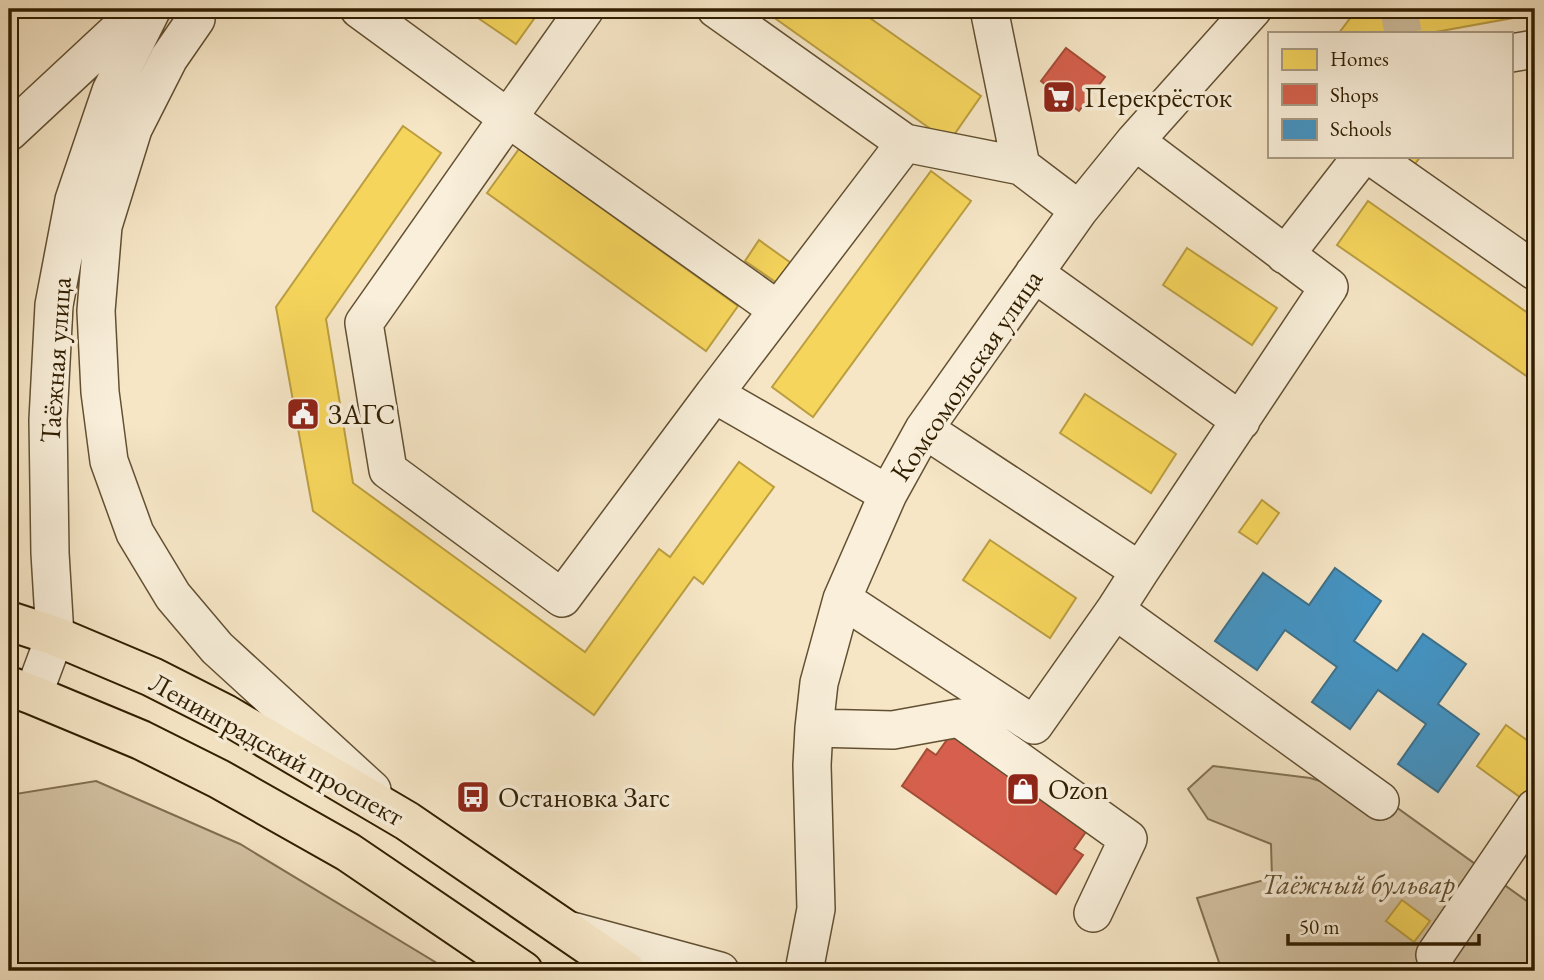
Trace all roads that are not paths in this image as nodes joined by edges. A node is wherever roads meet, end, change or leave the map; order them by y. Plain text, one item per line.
1 (141, 9) edge
2 (152, 9) edge
3 (359, 9) edge
4 (585, 9) edge
5 (716, 9) edge
6 (989, 9) edge
7 (1252, 9) edge
8 (200, 14) edge
9 (1535, 49) edge
10 (1512, 53) edge
11 (111, 91) junction
12 (508, 118) junction
13 (9, 132) edge
14 (1135, 141) junction
15 (905, 143) junction
16 (1360, 158) edge
17 (1374, 158) edge
18 (1021, 166) junction
19 (1079, 210) junction
20 (1284, 255) junction
21 (1535, 271) edge
22 (1034, 273) junction
23 (778, 310) junction
24 (714, 394) junction
25 (1241, 421) junction
26 (925, 429) junction
27 (888, 494) junction
28 (1139, 571) junction
29 (842, 599) junction
30 (1115, 610) junction
31 (9, 621) edge
32 (55, 636) junction
33 (21, 690) edge
34 (814, 728) junction
35 (1380, 801) dead end
36 (1535, 808) edge
37 (407, 821) junction
38 (1093, 913) dead end
39 (566, 929) junction
40 (1434, 956) dead end
41 (523, 971) edge
42 (626, 971) edge
43 (720, 971) edge
44 (804, 971) edge

1 - 13 street
2 - 11 street, Таёжная улица
3 - 12 street
4 - 12 street
5 - 15 street
6 - 18 street
7 - 14 street, Комсомольская улица
8 - 11 street
8 - 37 street
9 - 10 street
11 - 32 street, Таёжная улица
12 - 23 street
12 - 24 street
14 - 19 street, Комсомольская улица
14 - 20 street
15 - 18 street
15 - 23 street
16 - 20 street
17 - 21 street
18 - 19 street
19 - 22 street, Комсомольская улица
20 - 25 street
22 - 25 street
22 - 26 street, Комсомольская улица
23 - 24 street
24 - 27 street
25 - 28 street
26 - 27 street, Комсомольская улица
26 - 28 street
27 - 29 street, Комсомольская улица
28 - 30 street
29 - 30 street
29 - 34 street, Комсомольская улица
30 - 35 street
31 - 32 main road
32 - 33 street, Ленинградский проспект
32 - 37 main road, Ленинградский проспект
33 - 41 main road, Ленинградский проспект
34 - 38 street
34 - 44 street, Комсомольская улица
36 - 40 street
37 - 39 main road, Ленинградский проспект
39 - 42 main road, Ленинградский проспект
39 - 43 street

